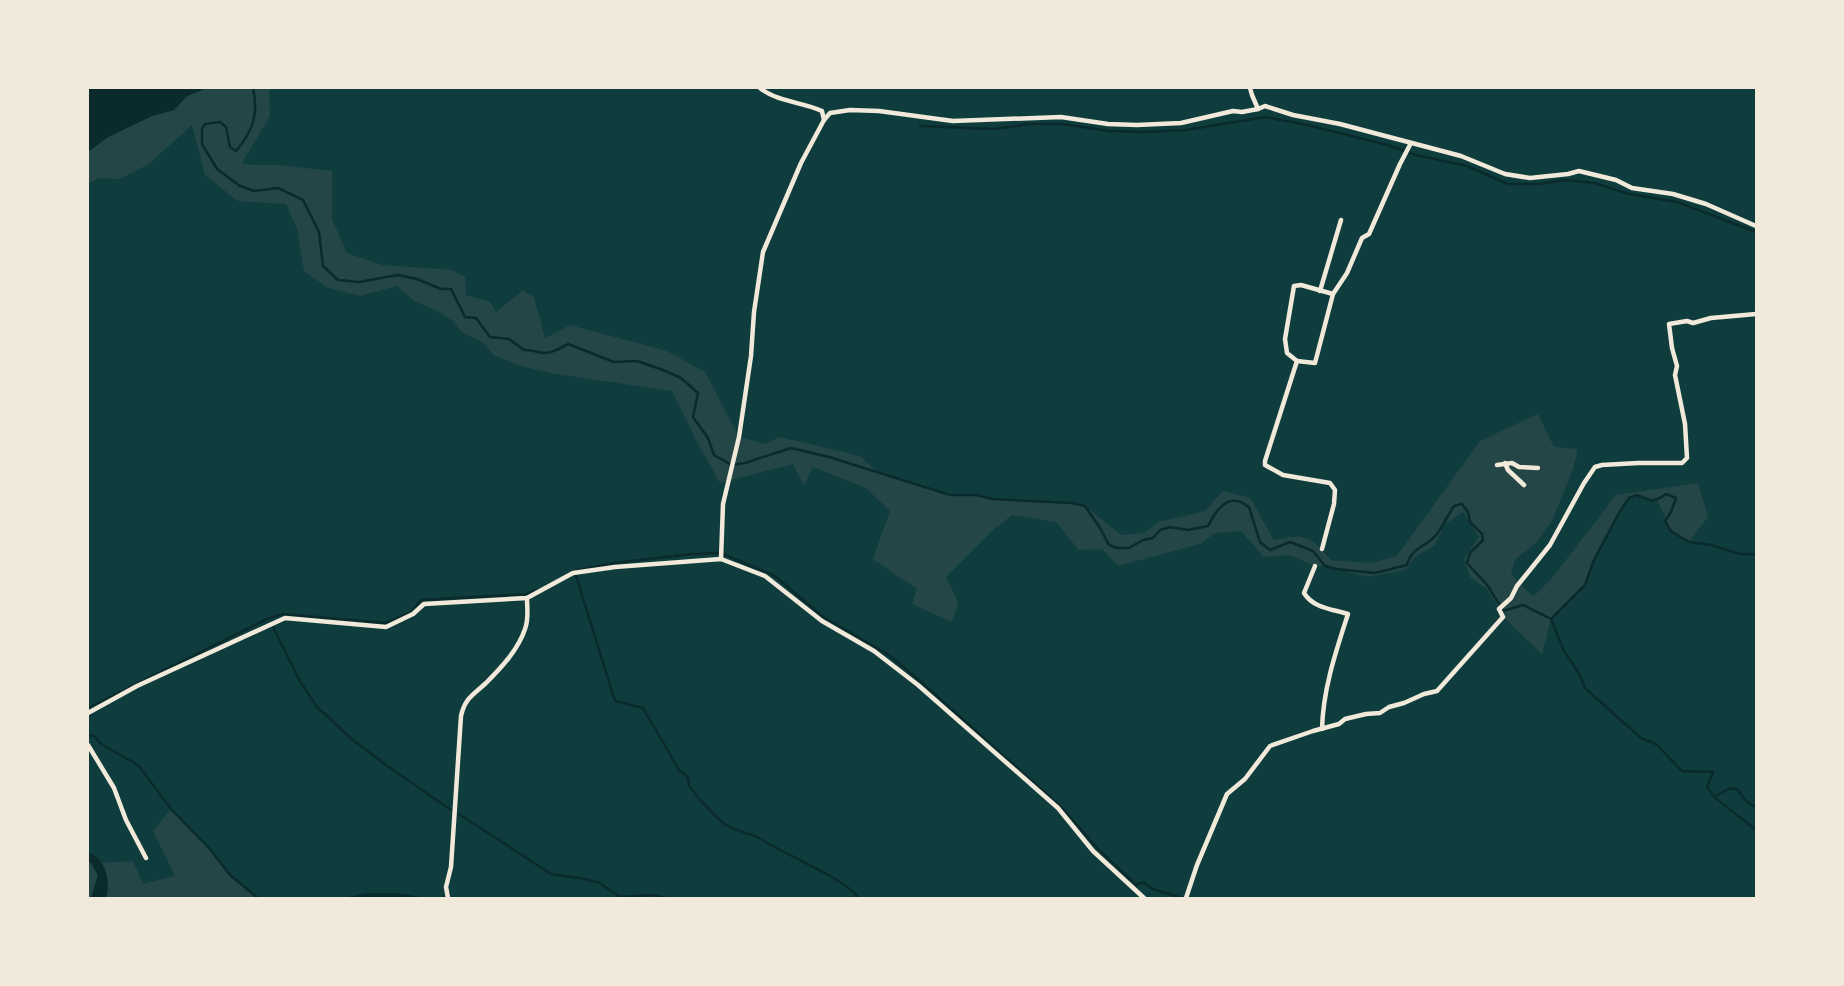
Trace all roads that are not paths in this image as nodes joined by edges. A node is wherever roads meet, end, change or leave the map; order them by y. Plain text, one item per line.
1 (760, 88) edge
2 (1250, 88) edge
3 (1258, 109) junction
4 (824, 120) junction
5 (1411, 144) junction
6 (1342, 220) dead end
7 (1756, 226) edge
8 (1320, 291) junction
9 (1333, 294) junction
10 (1756, 314) edge
11 (1297, 361) junction
12 (1505, 463) junction
13 (1497, 465) dead end
14 (1538, 468) dead end
15 (1524, 485) dead end
16 (1322, 549) dead end
17 (721, 559) junction
18 (1315, 566) dead end
19 (527, 598) junction
20 (88, 713) edge
21 (1322, 729) junction
22 (88, 745) edge
23 (146, 858) dead end
24 (448, 898) edge
25 (1144, 898) edge
26 (1186, 898) edge

1 - 4 street
2 - 3 street
3 - 4 street
3 - 5 street
4 - 17 street
5 - 7 street
5 - 9 street
6 - 8 street
8 - 9 street
8 - 11 street
9 - 11 street
10 - 21 street
11 - 16 street
12 - 13 street
12 - 14 street
12 - 15 street
17 - 19 street
17 - 25 street
18 - 21 street
19 - 20 street
19 - 24 street
21 - 26 street
22 - 23 street

